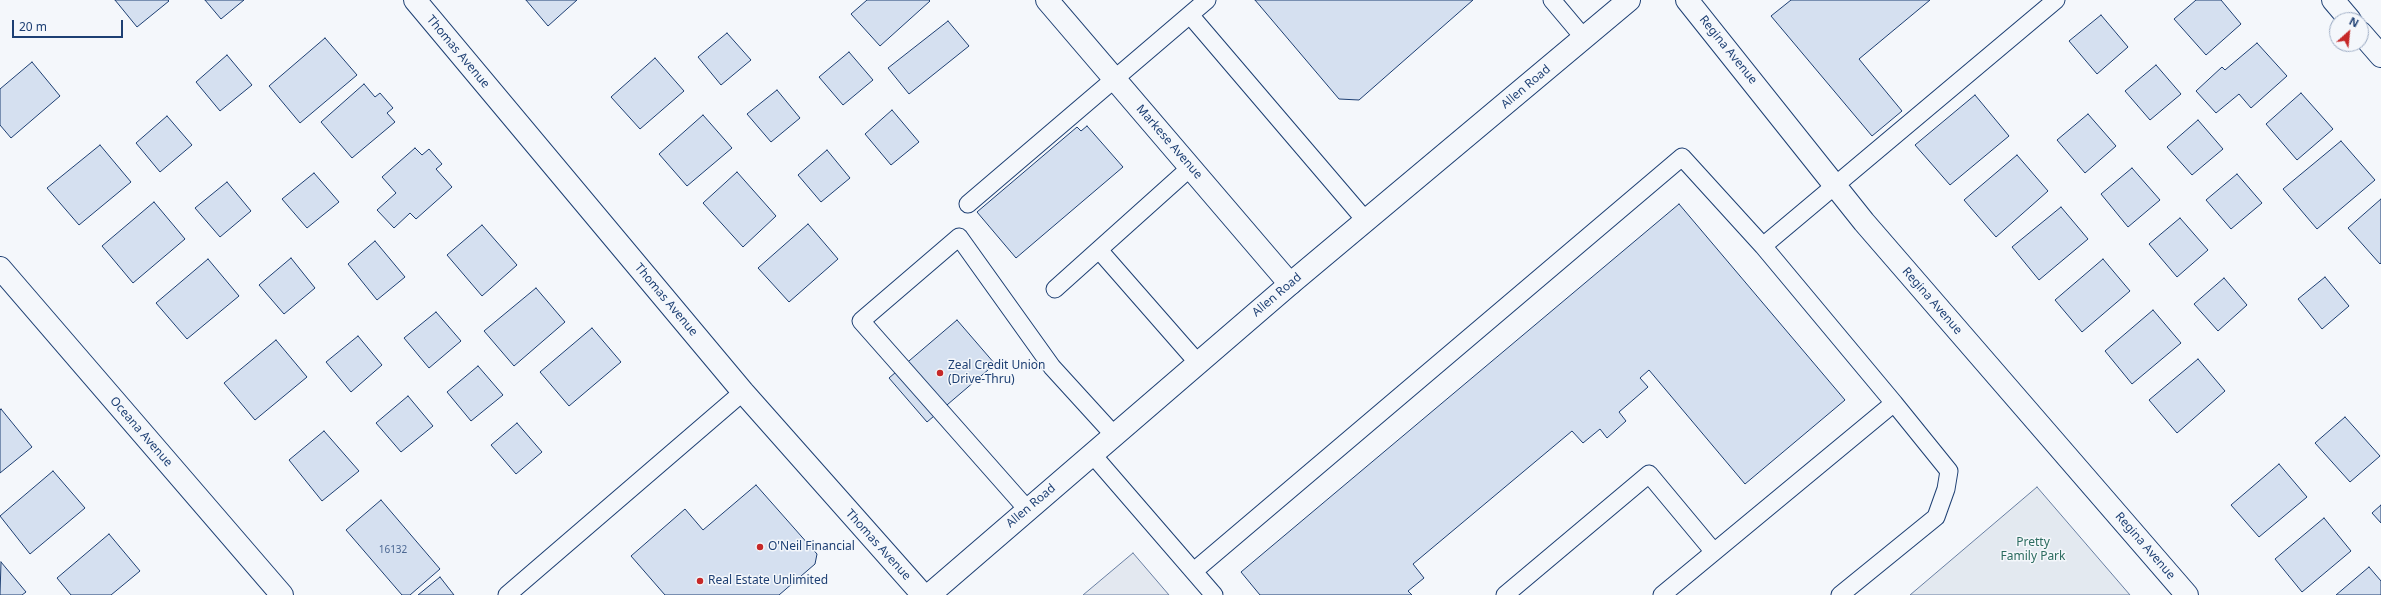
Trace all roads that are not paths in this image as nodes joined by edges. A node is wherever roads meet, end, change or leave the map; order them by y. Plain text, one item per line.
1 (415, 0) edge
2 (1047, 0) edge
3 (1207, 0) edge
4 (1552, 0) edge
5 (1630, 0) edge
6 (1687, 0) edge
7 (2056, 0) edge
8 (2332, 0) edge
9 (2343, 12) edge
10 (1190, 15) junction
11 (1584, 38) junction
12 (2369, 42) edge
13 (2381, 56) edge
14 (1115, 79) junction
15 (1191, 167) junction
16 (1836, 185) junction
17 (968, 204) dead end
18 (1366, 220) junction
19 (1763, 246) junction
20 (1099, 250) junction
21 (0, 268) edge
22 (1290, 284) junction
23 (1056, 289) dead end
24 (1198, 363) junction
25 (743, 392) junction
26 (1894, 403) junction
27 (1114, 434) junction
28 (1092, 454) junction
29 (1027, 509) junction
30 (1714, 552) junction
31 (1194, 571) junction
32 (511, 594) edge
33 (282, 595) edge
34 (923, 595) edge
35 (929, 595) edge
36 (1214, 595) edge
37 (1505, 595) edge
38 (1662, 595) edge
39 (1840, 595) edge
40 (2187, 595) edge

1 - 25 street, Thomas Avenue
2 - 14 street, Markese Avenue
3 - 10 lane
4 - 11 lane
5 - 11 street, Allen Road
6 - 16 street, Regina Avenue
7 - 16 lane
8 - 9 street
10 - 14 lane
10 - 18 lane
11 - 18 street, Allen Road
12 - 13 street
14 - 15 street, Markese Avenue
14 - 17 lane
15 - 20 lane
15 - 22 street, Markese Avenue
16 - 19 lane
16 - 40 street, Regina Avenue
18 - 22 street, Allen Road
19 - 26 lane
19 - 31 lane
20 - 23 lane
20 - 24 lane
21 - 33 street, Oceana Avenue
22 - 24 street, Allen Road
24 - 27 street, Allen Road
25 - 32 lane
25 - 34 street, Thomas Avenue
26 - 30 lane
26 - 39 lane
27 - 28 street, Allen Road
27 - 29 lane
28 - 29 street, Allen Road
28 - 31 lane
29 - 35 street, Allen Road
30 - 37 lane
30 - 38 lane
31 - 36 lane

